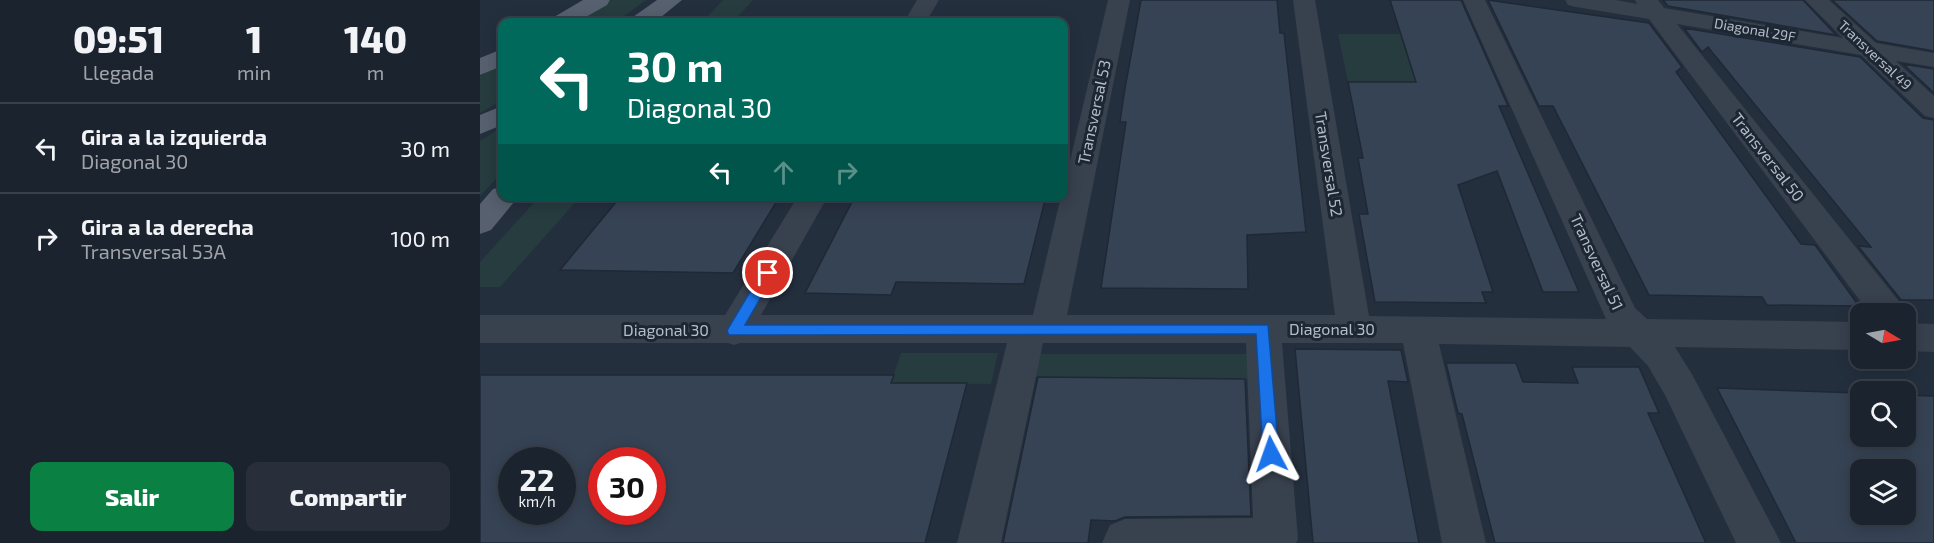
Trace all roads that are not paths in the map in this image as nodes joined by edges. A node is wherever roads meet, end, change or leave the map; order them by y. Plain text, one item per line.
1 (599, 0) edge
2 (671, 0) edge
3 (678, 0) edge
4 (928, 0) edge
5 (1119, 0) edge
6 (1304, 0) edge
7 (1474, 0) edge
8 (1576, 0) edge
9 (1816, 0) edge
10 (1651, 7) edge
11 (569, 18) edge
12 (646, 18) edge
13 (662, 18) edge
14 (917, 18) edge
15 (1871, 50) junction
16 (498, 58) edge
17 (1934, 60) edge
18 (480, 68) edge
19 (1934, 110) edge
20 (498, 116) edge
21 (480, 126) edge
22 (500, 201) edge
23 (810, 201) edge
24 (480, 224) edge
25 (1885, 303) edge
26 (480, 329) edge
27 (1037, 329) junction
28 (1263, 329) junction
29 (1354, 329) junction
30 (1418, 329) junction
31 (734, 331) junction
32 (1638, 331) junction
33 (1850, 336) edge
34 (979, 543) edge
35 (1124, 543) edge
36 (1464, 543) edge
37 (1759, 543) edge

1 - 11 main road
2 - 12 main road
3 - 13 main road
4 - 14 street
5 - 27 street, Transversal 53
6 - 29 street, Transversal 52
7 - 32 street, Transversal 51
8 - 10 street, Diagonal 29F
9 - 15 street, Transversal 49
10 - 15 street, Diagonal 29F
10 - 25 street, Transversal 50
15 - 17 street, Diagonal 29F
15 - 19 street, Transversal 49
16 - 18 main road
20 - 21 main road
22 - 24 main road
23 - 31 street
26 - 31 street, Diagonal 30
27 - 28 street, Diagonal 30
27 - 31 street, Diagonal 30
27 - 34 street, Transversal 53
28 - 29 street, Diagonal 30
28 - 35 street
29 - 30 street, Diagonal 30
30 - 32 street, Diagonal 30
30 - 36 street
32 - 33 street, Diagonal 30
32 - 37 street, Transversal 51

